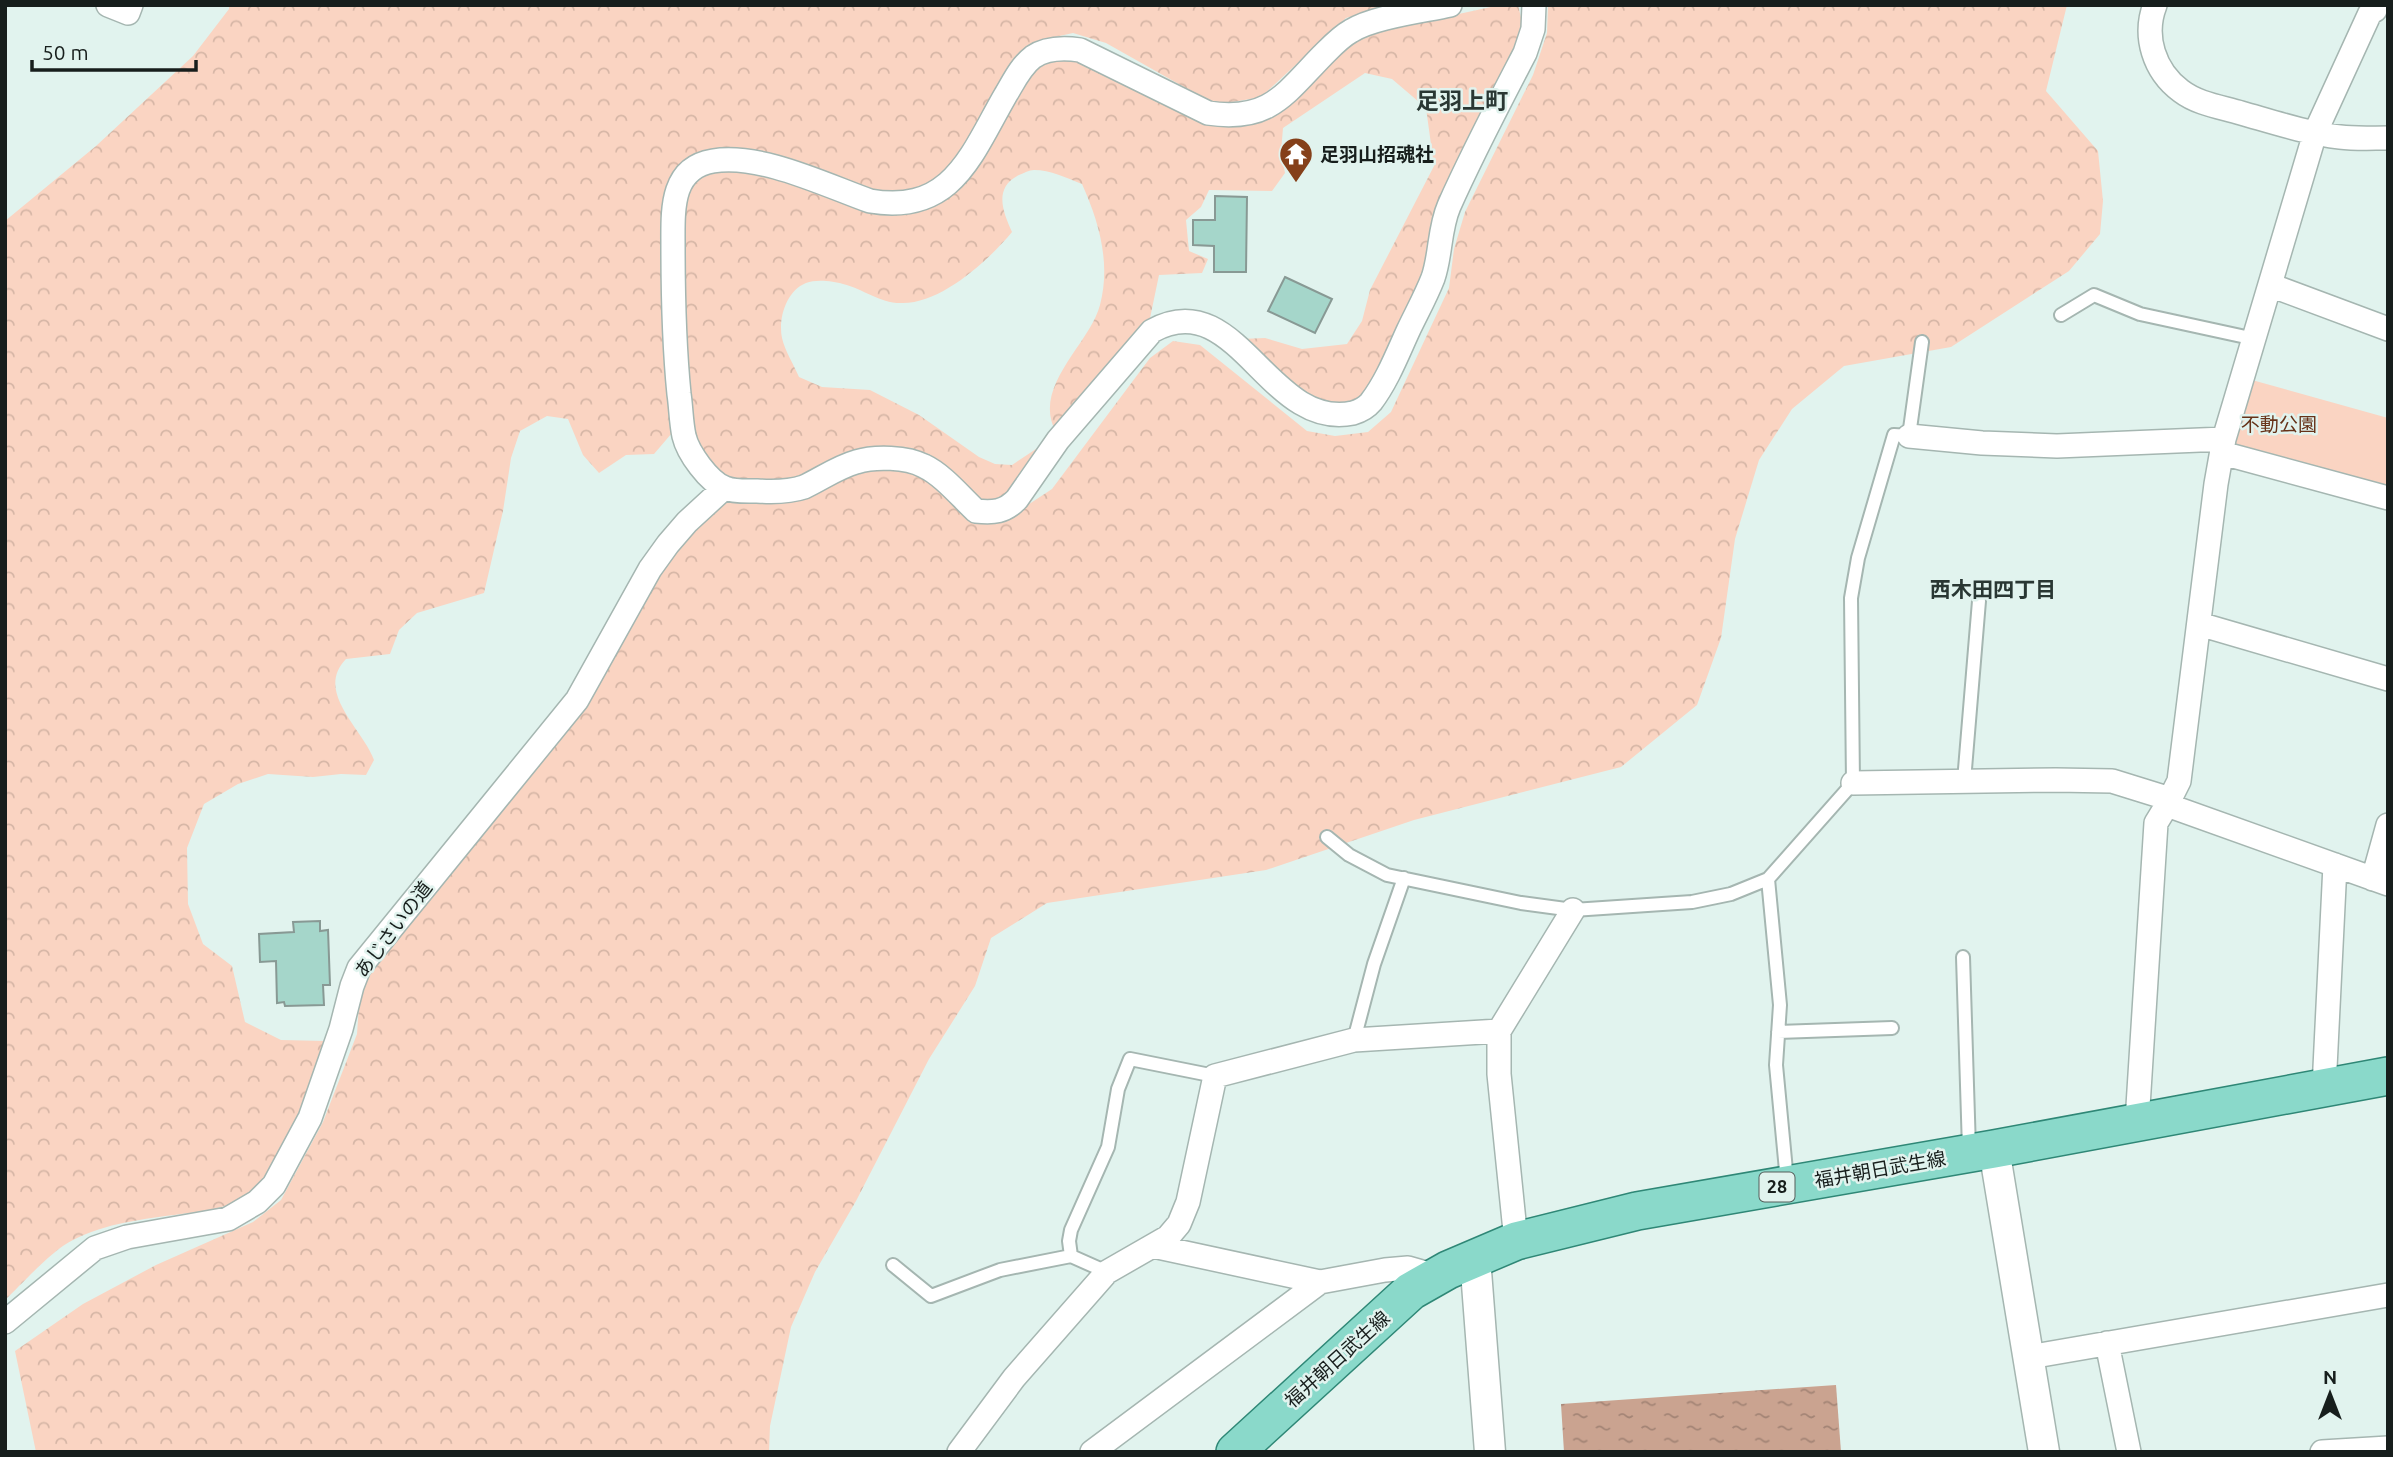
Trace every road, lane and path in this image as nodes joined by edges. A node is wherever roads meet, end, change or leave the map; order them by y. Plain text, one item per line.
1 (108, 5) edge
2 (131, 5) edge
3 (1450, 5) edge
4 (1534, 5) edge
5 (2155, 5) edge
6 (2380, 8) edge
7 (2315, 133) junction
8 (2388, 138) edge
9 (2270, 285) junction
10 (2061, 315) dead end
11 (2388, 329) edge
12 (2255, 338) junction
13 (1922, 342) dead end
14 (1909, 436) junction
15 (2223, 446) junction
16 (724, 488) junction
17 (2388, 498) edge
18 (1979, 601) dead end
19 (2199, 624) junction
20 (2388, 678) edge
21 (1964, 781) junction
22 (1853, 783) junction
23 (2169, 802) junction
24 (2388, 825) edge
25 (1327, 837) dead end
26 (2335, 865) junction
27 (1404, 878) junction
28 (1768, 879) junction
29 (2380, 881) edge
30 (1573, 910) junction
31 (1963, 957) dead end
32 (1892, 1028) dead end
33 (1499, 1031) junction
34 (1778, 1032) junction
35 (1354, 1040) junction
36 (1215, 1076) junction
37 (2388, 1076) edge
38 (2324, 1088) junction
39 (2137, 1122) junction
40 (1982, 1151) junction
41 (1787, 1185) junction
42 (1516, 1241) junction
43 (1153, 1246) junction
44 (1071, 1256) junction
45 (1475, 1258) junction
46 (893, 1265) dead end
47 (1107, 1272) junction
48 (1436, 1276) junction
49 (1320, 1282) junction
50 (2388, 1295) edge
51 (5, 1322) edge
52 (2107, 1343) junction
53 (2029, 1357) junction
54 (1254, 1446) edge
55 (2388, 1448) edge
56 (959, 1452) edge
57 (1092, 1452) edge
58 (1490, 1452) edge
59 (2044, 1452) edge
60 (2129, 1452) edge
61 (2322, 1452) edge

1 - 2 street
3 - 16 street
4 - 16 street
5 - 7 street
6 - 7 street
7 - 8 street
7 - 9 street
9 - 11 street
9 - 12 street
10 - 12 lane
12 - 15 street
13 - 14 lane
14 - 15 street
14 - 22 lane
15 - 17 street
15 - 19 street
16 - 51 street, あじさいの道
18 - 21 lane
19 - 20 street
19 - 23 street
21 - 22 street
21 - 23 street
22 - 28 lane
23 - 26 street
23 - 39 street
24 - 29 street
25 - 27 lane
26 - 29 street
26 - 38 street
27 - 30 lane
27 - 35 lane
28 - 30 lane
28 - 34 lane
30 - 33 street
31 - 40 lane
32 - 34 lane
33 - 35 street
33 - 42 street
34 - 41 lane
35 - 36 street
36 - 43 street
36 - 44 lane
37 - 38 main road, 福井朝日武生線 / 28
38 - 39 main road, 福井朝日武生線 / 28
39 - 40 main road, 福井朝日武生線 / 28
40 - 41 main road, 福井朝日武生線 / 28
40 - 53 street
41 - 42 main road, 福井朝日武生線 / 28
42 - 45 main road, 福井朝日武生線 / 28
43 - 47 street
43 - 49 street
44 - 46 lane
44 - 47 lane
45 - 48 main road, 福井朝日武生線 / 28
45 - 58 street
47 - 56 street
48 - 49 street
48 - 54 main road, 福井朝日武生線 / 28
49 - 57 street
50 - 52 street
52 - 53 street
52 - 60 street
53 - 59 street
55 - 61 street

